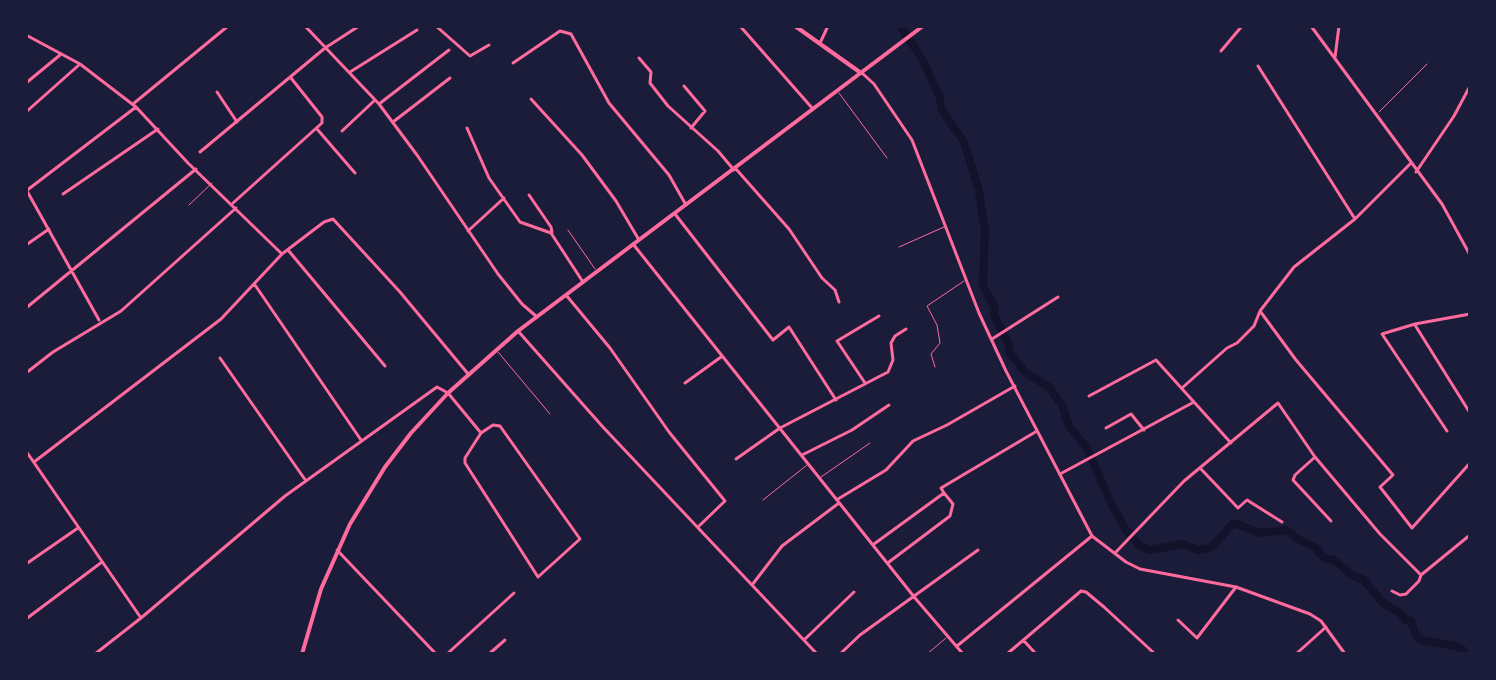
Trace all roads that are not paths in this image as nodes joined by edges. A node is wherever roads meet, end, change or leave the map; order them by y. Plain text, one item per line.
1 (228, 26) edge
2 (305, 26) edge
3 (359, 26) edge
4 (436, 26) edge
5 (740, 26) edge
6 (795, 26) edge
7 (828, 26) edge
8 (923, 26) edge
9 (1242, 26) edge
10 (1311, 26) edge
11 (1339, 26) edge
12 (417, 30) dead end
13 (26, 35) edge
14 (32, 38) junction
15 (26, 43) edge
16 (820, 43) junction
17 (489, 45) dead end
18 (325, 48) junction
19 (449, 50) dead end
20 (1221, 51) dead end
21 (61, 53) junction
22 (1335, 57) junction
23 (639, 58) dead end
24 (513, 63) dead end
25 (80, 64) junction
26 (1427, 64) dead end
27 (1258, 66) dead end
28 (350, 72) junction
29 (861, 73) junction
30 (291, 78) junction
31 (450, 78) dead end
32 (26, 83) edge
33 (684, 86) dead end
34 (1470, 86) edge
35 (836, 91) junction
36 (217, 92) dead end
37 (531, 99) dead end
38 (375, 100) junction
39 (379, 104) junction
40 (134, 105) junction
41 (813, 109) junction
42 (26, 112) edge
43 (1377, 114) junction
44 (237, 122) junction
45 (393, 122) junction
46 (467, 128) dead end
47 (691, 128) junction
48 (158, 129) junction
49 (317, 129) junction
50 (342, 131) dead end
51 (200, 152) dead end
52 (887, 158) dead end
53 (1410, 164) junction
54 (196, 169) junction
55 (735, 169) junction
56 (1416, 172) junction
57 (355, 173) dead end
58 (212, 183) junction
59 (26, 191) edge
60 (63, 194) dead end
61 (529, 195) dead end
62 (504, 198) junction
63 (189, 205) dead end
64 (686, 205) junction
65 (234, 206) junction
66 (675, 214) junction
67 (1355, 219) junction
68 (946, 226) junction
69 (49, 229) junction
70 (568, 230) dead end
71 (468, 231) junction
72 (551, 233) junction
73 (639, 240) junction
74 (633, 244) junction
75 (26, 245) edge
76 (899, 247) dead end
77 (288, 250) junction
78 (282, 254) junction
79 (1470, 255) edge
80 (73, 270) junction
81 (597, 272) junction
82 (967, 280) junction
83 (583, 282) junction
84 (255, 285) junction
85 (566, 295) junction
86 (1058, 297) dead end
87 (839, 302) dead end
88 (26, 308) edge
89 (1260, 311) junction
90 (1470, 314) edge
91 (879, 316) dead end
92 (537, 317) junction
93 (100, 321) junction
94 (1415, 324) junction
95 (906, 329) dead end
96 (518, 331) junction
97 (992, 339) junction
98 (497, 350) junction
99 (722, 356) junction
100 (220, 358) dead end
101 (385, 366) dead end
102 (935, 367) dead end
103 (26, 373) edge
104 (469, 375) junction
105 (685, 383) dead end
106 (865, 383) junction
107 (1015, 386) junction
108 (1182, 388) junction
109 (448, 393) junction
110 (1089, 396) dead end
111 (836, 400) junction
112 (1194, 402) junction
113 (889, 405) dead end
114 (1470, 413) edge
115 (550, 414) dead end
116 (780, 428) junction
117 (1106, 428) dead end
118 (1144, 430) junction
119 (1038, 431) junction
120 (1447, 431) dead end
121 (481, 433) junction
122 (361, 440) junction
123 (870, 443) dead end
124 (1231, 443) junction
125 (27, 454) edge
126 (802, 455) junction
127 (1315, 457) junction
128 (736, 459) dead end
129 (34, 462) junction
130 (809, 463) junction
131 (1470, 463) edge
132 (1200, 468) junction
133 (1060, 474) junction
134 (821, 477) junction
135 (306, 481) junction
136 (944, 493) junction
137 (763, 500) dead end
138 (839, 500) junction
139 (1331, 521) dead end
140 (1282, 522) dead end
141 (78, 528) junction
142 (698, 528) junction
143 (1470, 535) edge
144 (1092, 536) junction
145 (874, 544) junction
146 (337, 550) junction
147 (978, 550) dead end
148 (1114, 554) junction
149 (102, 562) junction
150 (889, 562) junction
151 (26, 564) edge
152 (1421, 575) junction
153 (752, 585) junction
154 (1236, 587) junction
155 (1392, 591) dead end
156 (854, 592) dead end
157 (514, 593) dead end
158 (915, 598) junction
159 (139, 615) junction
160 (26, 619) edge
161 (1178, 620) dead end
162 (1326, 627) junction
163 (948, 636) junction
164 (505, 640) dead end
165 (804, 640) junction
166 (1024, 640) junction
167 (957, 646) junction
168 (95, 654) edge
169 (302, 654) edge
170 (436, 654) edge
171 (447, 654) edge
172 (489, 654) edge
173 (817, 654) edge
174 (840, 654) edge
175 (927, 654) edge
176 (963, 654) edge
177 (1007, 654) edge
178 (1036, 654) edge
179 (1155, 654) edge
180 (1296, 654) edge
181 (1345, 654) edge

1 - 40 street
2 - 18 street
3 - 18 street
4 - 17 street
5 - 41 street
6 - 16 main road
7 - 16 street
8 - 29 main road
9 - 20 street
10 - 22 street
11 - 22 street
12 - 28 street
13 - 14 street
14 - 15 street
14 - 21 street
16 - 29 main road
18 - 28 street
18 - 30 street
19 - 39 street
21 - 25 street
21 - 32 street
22 - 43 street
23 - 47 street
24 - 64 street
25 - 40 street
25 - 42 street
26 - 43 lane
27 - 67 street
28 - 38 street
29 - 35 main road
29 - 68 street
30 - 44 street
30 - 49 street
31 - 45 street
33 - 47 street
34 - 56 street
35 - 41 main road
35 - 52 lane
36 - 44 street
37 - 73 street
38 - 39 street
38 - 50 street
39 - 45 street
40 - 48 street
40 - 59 street
41 - 55 main road
43 - 53 street
44 - 51 street
45 - 71 street
46 - 62 street
47 - 55 street
48 - 54 street
48 - 60 street
49 - 57 street
49 - 65 street
53 - 56 street
53 - 67 street
54 - 58 street
54 - 80 street
55 - 64 main road
55 - 87 street
56 - 79 street
58 - 63 lane
58 - 65 street
59 - 69 street
61 - 72 street
62 - 71 street
62 - 72 street
64 - 66 main road
65 - 78 street
65 - 93 street
66 - 73 main road
66 - 111 street
67 - 89 street
68 - 76 lane
68 - 82 street
69 - 75 street
69 - 80 street
70 - 81 lane
71 - 92 street
72 - 83 street
73 - 74 main road
74 - 81 main road
74 - 99 street
77 - 78 street
77 - 101 street
77 - 104 street
78 - 84 street
80 - 88 street
80 - 93 street
81 - 83 main road
82 - 97 street
82 - 102 lane
83 - 85 main road
84 - 122 street
84 - 129 street
85 - 92 main road
85 - 142 street
86 - 97 street
89 - 108 street
89 - 131 street
90 - 94 street
91 - 106 street
92 - 96 main road
93 - 103 street
94 - 114 street
94 - 120 street
95 - 106 street
96 - 98 main road
96 - 142 street
97 - 107 street
98 - 104 main road
98 - 115 lane
99 - 105 street
99 - 116 street
100 - 135 street
104 - 109 main road
106 - 111 street
107 - 119 street
107 - 138 street
108 - 110 street
108 - 112 street
109 - 121 street
109 - 122 street
109 - 146 main road
111 - 116 street
112 - 118 street
112 - 124 street
113 - 126 street
116 - 126 street
116 - 128 street
117 - 118 street
118 - 133 street
119 - 133 street
119 - 136 street
121 - 121 street
122 - 135 street
123 - 134 lane
124 - 127 street
124 - 132 street
125 - 129 street
126 - 130 street
127 - 139 street
127 - 152 street
129 - 141 street
130 - 134 street
130 - 137 lane
132 - 140 street
132 - 148 street
133 - 144 street
134 - 138 street
135 - 159 street
136 - 145 street
136 - 150 street
138 - 145 street
138 - 153 street
141 - 149 street
141 - 151 street
142 - 153 street
143 - 152 street
144 - 148 street
144 - 167 street
145 - 150 street
146 - 169 main road
146 - 170 street
147 - 158 street
148 - 154 street
149 - 159 street
149 - 160 street
150 - 158 street
152 - 155 street
153 - 165 street
154 - 161 street
154 - 162 street
156 - 165 street
157 - 171 street
158 - 163 street
158 - 174 street
159 - 168 street
162 - 180 street
162 - 181 street
163 - 167 street
163 - 175 lane
164 - 172 street
165 - 173 street
166 - 177 street
166 - 178 street
166 - 179 street
167 - 176 street

